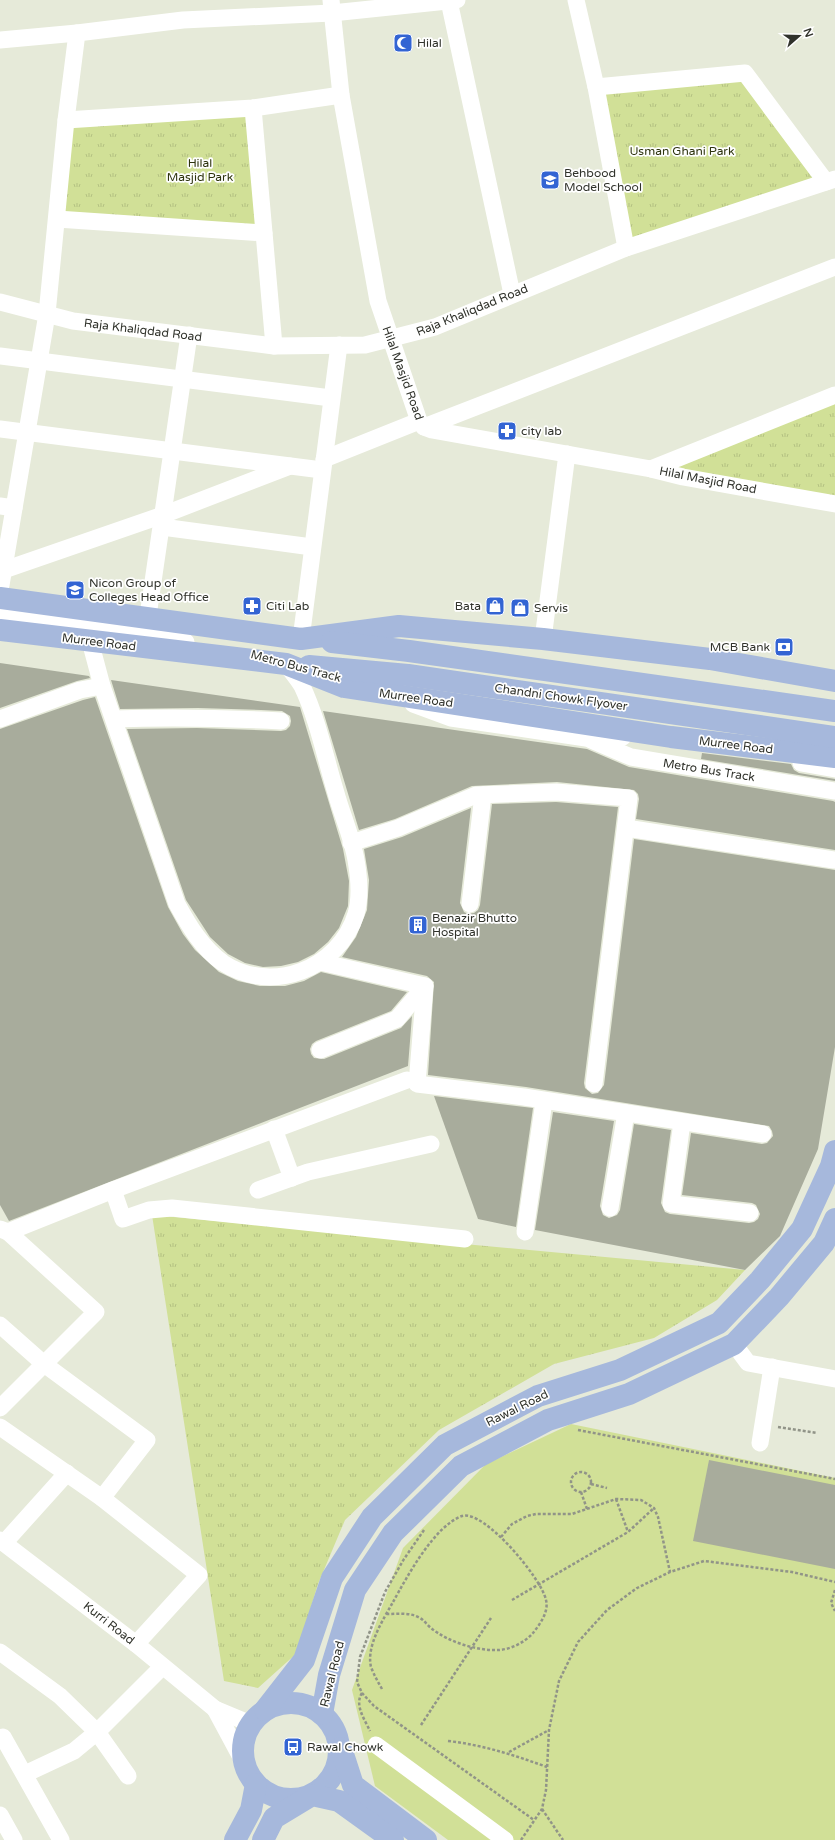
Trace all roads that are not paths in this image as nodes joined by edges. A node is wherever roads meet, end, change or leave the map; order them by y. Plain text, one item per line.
1 (576, 0) edge
2 (453, 1) edge
3 (331, 6) edge
4 (77, 33) junction
5 (0, 40) edge
6 (596, 87) junction
7 (341, 95) junction
8 (253, 108) junction
9 (66, 120) junction
10 (830, 180) edge
11 (57, 219) junction
12 (264, 233) junction
13 (626, 248) junction
14 (835, 268) edge
15 (512, 294) junction
16 (0, 302) edge
17 (47, 314) junction
18 (189, 335) junction
19 (390, 340) junction
20 (339, 345) junction
21 (274, 346) junction
22 (0, 356) edge
23 (39, 361) junction
24 (183, 380) junction
25 (835, 395) edge
26 (331, 398) junction
27 (422, 424) junction
28 (0, 430) edge
29 (27, 433) junction
30 (173, 451) junction
31 (567, 454) junction
32 (323, 464) junction
33 (292, 466) junction
34 (651, 469) junction
35 (835, 504) edge
36 (7, 507) edge
37 (162, 521) junction
38 (312, 548) junction
39 (2, 584) edge
40 (149, 609) dead end
41 (0, 616) edge
42 (0, 630) edge
43 (301, 639) junction
44 (543, 639) junction
45 (90, 641) junction
46 (286, 664) junction
47 (835, 681) edge
48 (102, 686) junction
49 (835, 711) edge
50 (0, 719) edge
51 (114, 719) junction
52 (281, 721) dead end
53 (835, 737) edge
54 (586, 738) junction
55 (835, 757) edge
56 (835, 769) edge
57 (835, 791) edge
58 (483, 795) junction
59 (626, 828) junction
60 (351, 843) junction
61 (834, 860) edge
62 (470, 904) dead end
63 (320, 962) junction
64 (425, 986) junction
65 (320, 1050) dead end
66 (407, 1080) dead end
67 (594, 1084) dead end
68 (544, 1101) junction
69 (626, 1113) junction
70 (682, 1122) junction
71 (274, 1129) junction
72 (763, 1134) dead end
73 (431, 1144) dead end
74 (835, 1151) edge
75 (292, 1178) junction
76 (113, 1190) junction
77 (258, 1190) dead end
78 (610, 1208) dead end
79 (750, 1213) dead end
80 (835, 1219) edge
81 (4, 1231) edge
82 (525, 1232) dead end
83 (465, 1239) dead end
84 (0, 1325) edge
85 (734, 1344) junction
86 (44, 1364) junction
87 (772, 1367) junction
88 (835, 1379) edge
89 (0, 1408) edge
90 (0, 1427) edge
91 (760, 1443) dead end
92 (67, 1473) junction
93 (102, 1498) junction
94 (2, 1541) edge
95 (136, 1644) junction
96 (0, 1652) edge
97 (162, 1667) junction
98 (215, 1709) junction
99 (322, 1714) junction
100 (258, 1717) junction
101 (97, 1732) junction
102 (336, 1733) junction
103 (0, 1739) edge
104 (376, 1745) road end
105 (244, 1763) junction
106 (25, 1774) junction
107 (128, 1776) dead end
108 (256, 1784) junction
109 (312, 1795) junction
110 (0, 1815) edge
111 (14, 1840) edge
112 (61, 1840) edge
113 (235, 1840) edge
114 (263, 1840) edge
115 (393, 1840) edge
116 (426, 1840) edge
117 (505, 1840) edge

1 - 6 street
2 - 3 street
2 - 15 street
3 - 4 street
3 - 7 street, Hilal Masjid Road
4 - 5 street
4 - 9 street
6 - 10 street
6 - 13 street
7 - 8 street
7 - 19 street, Hilal Masjid Road
8 - 9 street
8 - 12 street
9 - 11 street
10 - 13 street, Raja Khaliqdad Road
11 - 12 street
11 - 17 street
12 - 21 street
13 - 15 street, Raja Khaliqdad Road
14 - 27 street
15 - 19 street, Raja Khaliqdad Road
16 - 17 street, Raja Khaliqdad Road
17 - 18 street, Raja Khaliqdad Road
17 - 23 street
18 - 21 street, Raja Khaliqdad Road
18 - 24 street
19 - 20 street, Raja Khaliqdad Road
19 - 27 street, Hilal Masjid Road
20 - 21 street, Raja Khaliqdad Road
20 - 26 street
22 - 23 street
23 - 24 street
23 - 29 street
24 - 26 street
24 - 30 street
25 - 34 street
26 - 32 street
27 - 31 street, Hilal Masjid Road
27 - 32 street
28 - 29 street
29 - 30 street
29 - 36 street
30 - 33 street
30 - 37 street
31 - 34 street, Hilal Masjid Road
31 - 44 street
32 - 33 street
32 - 38 street
33 - 37 street
34 - 35 street, Hilal Masjid Road
36 - 39 street
37 - 38 street
37 - 39 street
37 - 40 street
38 - 43 street
39 - 43 main road
41 - 54 street, Metro Bus Track
42 - 45 main road, Murree Road
43 - 44 main road
43 - 49 main road, Chandni Chowk Flyover
44 - 47 main road
45 - 46 main road, Murree Road
45 - 48 street
46 - 53 main road, Chandni Chowk Flyover
46 - 55 main road, Murree Road
46 - 60 street
48 - 50 street
48 - 51 street
51 - 52 street
51 - 63 street
54 - 56 street, Metro Bus Track
54 - 57 street, Metro Bus Track
58 - 59 street
58 - 60 street
58 - 62 street
59 - 61 street
59 - 67 street
60 - 63 street
63 - 64 street
64 - 65 street
64 - 68 street
66 - 71 street
68 - 69 street
68 - 82 street
69 - 70 street
69 - 78 street
70 - 72 street
70 - 79 street
71 - 75 street
71 - 76 street
73 - 75 street
74 - 100 main road, Rawal Road
75 - 77 street
76 - 81 street
76 - 83 street
80 - 85 main road, Rawal Road
81 - 86 street
84 - 86 street
85 - 87 street
85 - 99 main road, Rawal Road
86 - 89 street
86 - 93 street
87 - 88 street
87 - 91 street
90 - 92 street
92 - 93 street
92 - 94 street
93 - 95 street
94 - 95 street, Kurri Road
95 - 97 street, Kurri Road
96 - 101 street
97 - 98 street, Kurri Road
97 - 101 street
98 - 100 street
98 - 105 street
99 - 100 main road
99 - 102 main road
100 - 105 main road
101 - 106 street
101 - 107 street
102 - 109 main road
102 - 116 main road
103 - 106 street
104 - 117 street
105 - 108 main road
106 - 112 street
108 - 109 main road
108 - 113 main road
109 - 114 main road
109 - 115 main road
110 - 111 street

